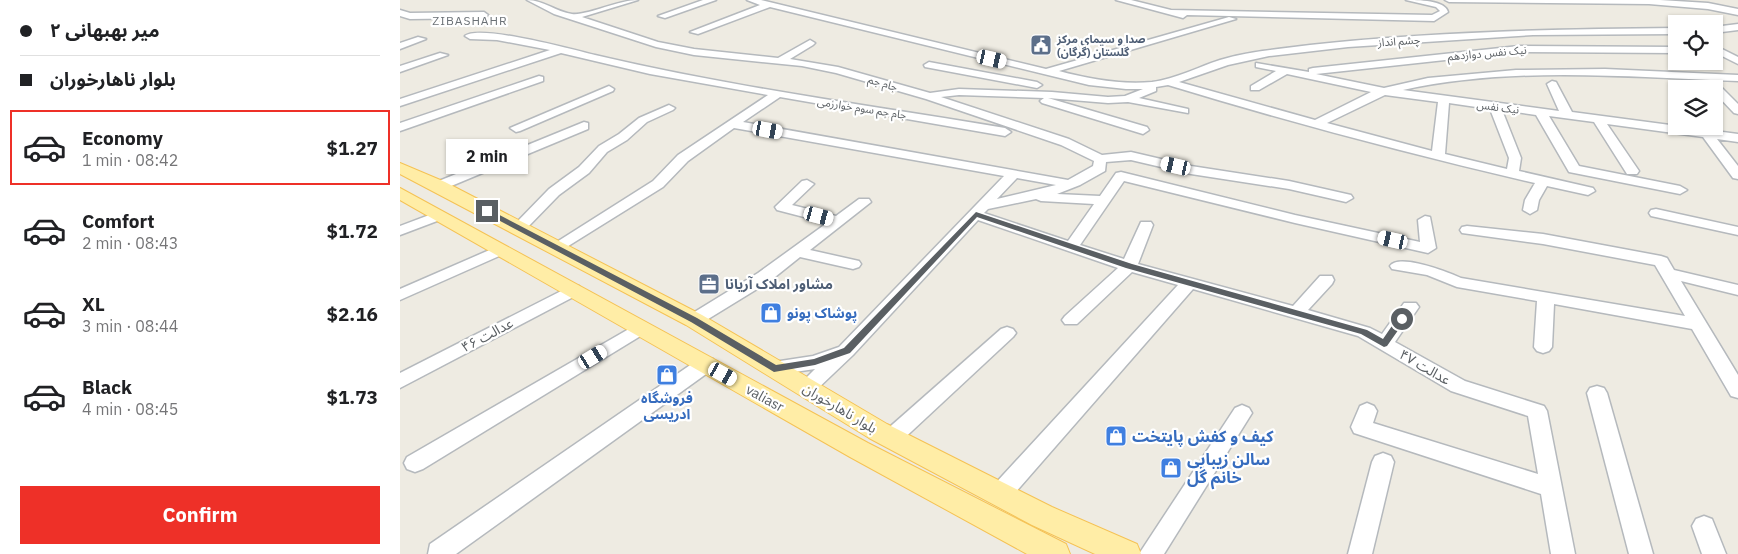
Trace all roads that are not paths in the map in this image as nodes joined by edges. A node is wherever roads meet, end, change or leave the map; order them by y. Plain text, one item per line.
1 (532, 0) edge
2 (633, 0) edge
3 (712, 0) edge
4 (751, 0) edge
5 (1120, 0) edge
6 (1172, 0) edge
7 (1410, 0) edge
8 (1450, 0) edge
9 (1631, 0) edge
10 (1648, 2) junction
11 (770, 4) junction
12 (1172, 12) junction
13 (1738, 12) edge
14 (400, 13) edge
15 (484, 15) dead end
16 (1247, 15) junction
17 (662, 16) dead end
18 (574, 17) junction
19 (1441, 22) junction
20 (1214, 24) junction
21 (1738, 27) edge
22 (1723, 29) edge
23 (1668, 31) edge
24 (695, 32) dead end
25 (1462, 35) junction
26 (1478, 35) junction
27 (470, 36) dead end
28 (420, 40) dead end
29 (810, 43) dead end
30 (400, 46) edge
31 (559, 50) junction
32 (1668, 50) edge
33 (1491, 51) junction
34 (1723, 53) edge
35 (443, 55) dead end
36 (1738, 60) edge
37 (779, 61) junction
38 (1260, 65) dead end
39 (926, 67) joint
40 (400, 69) edge
41 (1286, 70) junction
42 (1047, 72) junction
43 (1298, 72) junction
44 (1738, 78) edge
45 (539, 79) dead end
46 (1168, 82) junction
47 (1552, 84) dead end
48 (1152, 85) junction
49 (1126, 86) junction
50 (1255, 88) dead end
51 (609, 89) dead end
52 (1383, 91) junction
53 (989, 92) junction
54 (776, 94) junction
55 (1052, 95) junction
56 (930, 97) junction
57 (1127, 99) junction
58 (1444, 100) junction
59 (400, 103) edge
60 (1501, 106) junction
61 (669, 108) dead end
62 (1184, 111) dead end
63 (1541, 113) junction
64 (547, 115) junction
65 (1568, 117) junction
66 (1599, 121) junction
67 (732, 124) junction
68 (1316, 124) junction
69 (400, 127) edge
70 (516, 128) dead end
71 (1143, 130) dead end
72 (1668, 130) edge
73 (1708, 135) joint
74 (1738, 138) edge
75 (1074, 146) junction
76 (1438, 156) junction
77 (1100, 159) junction
78 (400, 168) edge
79 (1632, 171) dead end
80 (1013, 174) junction
81 (1512, 175) junction
82 (1738, 175) edge
83 (1062, 182) dead end
84 (1542, 183) junction
85 (807, 184) dead end
86 (439, 186) junction
87 (1680, 190) dead end
88 (1588, 192) dead end
89 (402, 195) edge
90 (1031, 196) junction
91 (1346, 198) dead end
92 (1104, 200) junction
93 (864, 202) dead end
94 (979, 210) junction
95 (1530, 210) dead end
96 (1656, 214) dead end
97 (440, 215) junction
98 (1425, 220) dead end
99 (837, 221) junction
100 (1146, 225) dead end
101 (519, 228) junction
102 (1467, 230) dead end
103 (400, 232) edge
104 (1738, 232) edge
105 (1071, 247) junction
106 (557, 248) junction
107 (1428, 248) junction
108 (501, 250) junction
109 (796, 252) junction
110 (853, 264) dead end
111 (1129, 266) junction
112 (1398, 266) dead end
113 (1665, 267) junction
114 (1431, 270) junction
115 (1326, 280) dead end
116 (1189, 283) junction
117 (573, 290) junction
118 (1738, 290) edge
119 (400, 295) edge
120 (1546, 298) junction
121 (1410, 307) dead end
122 (1297, 312) junction
123 (694, 320) junction
124 (1071, 320) dead end
125 (1697, 324) junction
126 (641, 328) junction
127 (1007, 333) dead end
128 (1384, 344) junction
129 (1543, 347) dead end
130 (847, 350) junction
131 (706, 364) junction
132 (774, 368) junction
133 (400, 381) edge
134 (806, 388) junction
135 (1738, 391) edge
136 (1597, 393) dead end
137 (783, 408) junction
138 (1367, 411) dead end
139 (1242, 413) dead end
140 (891, 438) junction
141 (1383, 462) dead end
142 (415, 463) dead end
143 (1551, 488) junction
144 (1000, 494) junction
145 (1704, 526) dead end
146 (439, 552) dead end
147 (1055, 554) edge
148 (1126, 554) edge
149 (1151, 554) edge
150 (1360, 554) edge
151 (1563, 554) edge
152 (1641, 554) edge
153 (1714, 554) edge

1 - 18 street, جام جم
2 - 18 street
3 - 17 street
4 - 11 street
5 - 12 street
6 - 12 street
7 - 19 street
8 - 10 street
9 - 10 street
10 - 13 street
11 - 24 street
11 - 42 street
12 - 16 street
12 - 20 street
14 - 15 street
16 - 19 street
16 - 20 street
18 - 37 street, جام جم
19 - 25 street
20 - 42 street
21 - 22 street
23 - 26 street, چشم انداز
25 - 26 street, چشم انداز
25 - 46 street, چشم انداز
26 - 33 street
27 - 31 street, جام جم سوم خوارزمی
28 - 30 street
29 - 37 street
31 - 54 street, جام جم سوم خوارزمی
31 - 59 street
32 - 33 street, نیک نفس دوازدهم
33 - 43 street, نیک نفس دوازدهم
34 - 36 street
35 - 40 street
37 - 56 street, جام جم
38 - 41 street, نیک نفس
39 - 49 street
39 - 55 street
41 - 43 street, نیک نفس
41 - 50 street
42 - 49 street
43 - 52 street, نیک نفس
44 - 52 street
45 - 69 street
46 - 48 street, چشم انداز
46 - 68 street
47 - 65 street
48 - 49 street, چشم انداز
48 - 57 street
51 - 64 street
52 - 58 street, نیک نفس
52 - 68 street
53 - 55 street
53 - 56 street
53 - 71 street
54 - 67 street
54 - 75 street, جام جم سوم خوارزمی
55 - 57 street
56 - 75 street, جام جم
57 - 62 street
58 - 60 street, نیک نفس
58 - 76 street
60 - 63 street, نیک نفس
60 - 81 street
61 - 101 street
63 - 65 street, نیک نفس
63 - 87 street
64 - 70 street
64 - 86 street
65 - 66 street, نیک نفس
66 - 72 street, نیک نفس
66 - 79 street
67 - 80 street
67 - 106 street
68 - 76 street
73 - 74 street, نیک نفس
73 - 82 street
75 - 77 street, جام جم
76 - 81 street
77 - 90 street
77 - 91 street
78 - 86 main road, بلوار ناهارخوران
80 - 83 street
80 - 94 street
81 - 84 street
84 - 88 street
84 - 95 street
85 - 99 street
86 - 101 main road, بلوار ناهارخوران
89 - 97 main road, valiasr
90 - 92 street
90 - 94 street
92 - 105 street
92 - 107 street
93 - 99 street
94 - 105 street, عدالت ۴۷
94 - 130 street
96 - 104 street
97 - 103 street
97 - 108 main road, valiasr
98 - 107 street
99 - 109 street
100 - 111 street
101 - 106 main road, بلوار ناهارخوران
102 - 113 street
105 - 111 street, عدالت ۴۷
106 - 123 main road, بلوار ناهارخوران
107 - 114 street
108 - 117 main road, valiasr
108 - 119 street
109 - 110 street
109 - 123 street
111 - 116 street, عدالت ۴۷
111 - 124 street
112 - 114 street
113 - 118 street
113 - 125 street
114 - 120 street
115 - 122 street
116 - 122 street, عدالت ۴۷
116 - 144 street
117 - 126 main road, valiasr
117 - 133 street, ۴۶ عدالت
120 - 125 street
120 - 129 street
121 - 128 street
122 - 128 street, عدالت ۴۷
123 - 132 main road, بلوار ناهارخوران
125 - 135 street
126 - 131 main road, valiasr
126 - 142 street
127 - 140 street
128 - 143 street, عدالت ۴۷
130 - 132 street
130 - 134 street
131 - 137 main road, valiasr
131 - 146 street
132 - 134 main road, بلوار ناهارخوران
134 - 137 main road
134 - 140 main road, بلوار ناهارخوران
136 - 152 street
137 - 147 main road, valiasr
138 - 143 street
139 - 149 street
140 - 144 main road, بلوار ناهارخوران
141 - 150 street
143 - 151 street, عدالت ۴۷
144 - 148 main road, بلوار ناهارخوران
145 - 153 street

